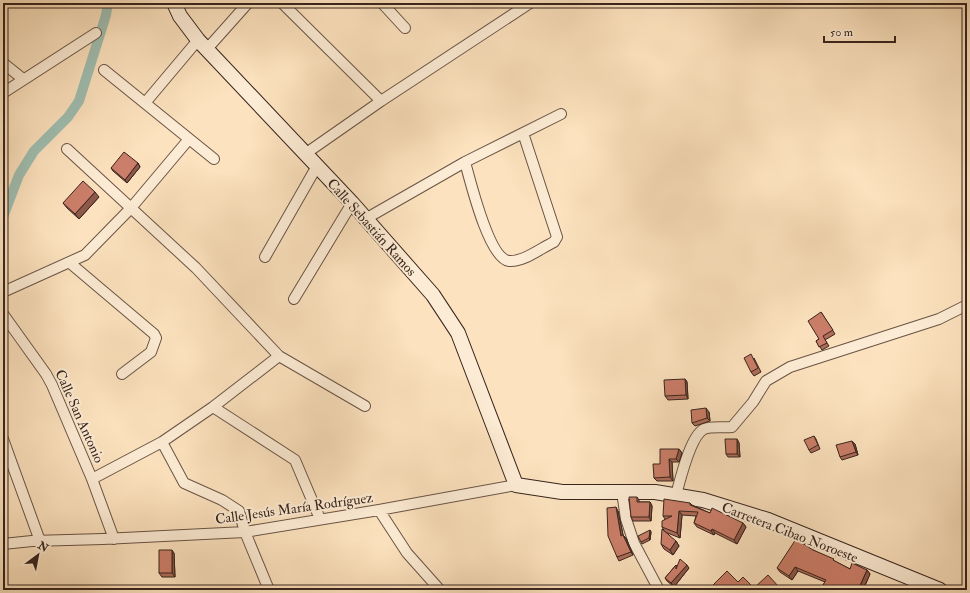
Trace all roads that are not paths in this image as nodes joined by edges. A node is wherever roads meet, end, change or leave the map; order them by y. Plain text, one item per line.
1 (174, 3) edge
2 (248, 3) edge
3 (282, 3) edge
4 (382, 3) edge
5 (530, 3) edge
6 (405, 28) dead end
7 (96, 33) dead end
8 (202, 45) junction
9 (3, 63) edge
10 (104, 70) dead end
11 (23, 79) junction
12 (3, 93) edge
13 (381, 101) junction
14 (145, 103) junction
15 (560, 114) dead end
16 (523, 133) junction
17 (188, 139) junction
18 (67, 149) dead end
19 (305, 154) junction
20 (214, 159) dead end
21 (465, 162) junction
22 (317, 166) junction
23 (352, 203) junction
24 (131, 208) junction
25 (367, 218) junction
26 (265, 257) dead end
27 (70, 263) junction
28 (3, 292) edge
29 (294, 299) dead end
30 (967, 305) edge
31 (3, 314) edge
32 (280, 356) junction
33 (122, 374) dead end
34 (365, 406) dead end
35 (213, 407) junction
36 (3, 440) edge
37 (162, 442) junction
38 (92, 479) junction
39 (516, 485) junction
40 (622, 492) junction
41 (676, 495) junction
42 (379, 510) junction
43 (320, 519) junction
44 (245, 532) junction
45 (114, 539) junction
46 (40, 540) junction
47 (3, 544) edge
48 (270, 590) edge
49 (440, 590) edge
50 (660, 590) edge
51 (940, 590) edge

1 - 8 main road, Calle Sebastián Ramos
2 - 8 street
3 - 13 street
4 - 6 street
5 - 13 street
7 - 11 street
8 - 14 street
8 - 19 main road, Calle Sebastián Ramos
9 - 11 street
10 - 14 street
11 - 12 street
13 - 19 street
14 - 17 street
15 - 16 street
16 - 21 street
16 - 21 street
17 - 20 street
17 - 24 street
18 - 24 street
19 - 22 main road, Calle Sebastián Ramos
21 - 25 street
22 - 23 main road, Calle Sebastián Ramos
22 - 26 street
23 - 25 main road, Calle Sebastián Ramos
23 - 29 street
24 - 27 street
24 - 32 street
25 - 39 main road, Calle Sebastián Ramos
27 - 28 street
27 - 33 street
30 - 41 street
31 - 38 street, Calle San Antonio
32 - 34 street
32 - 35 street
35 - 37 street
35 - 43 street
36 - 46 street
37 - 38 street
37 - 44 street
38 - 45 street, Calle San Antonio
39 - 40 main road, Carretera Cibao Noroeste
39 - 42 street, Calle Jesús María Rodríguez
40 - 41 main road, Carretera Cibao Noroeste
40 - 50 street
41 - 51 main road, Carretera Cibao Noroeste
42 - 43 street, Calle Jesús María Rodríguez
42 - 49 street
43 - 44 street, Calle Jesús María Rodríguez
44 - 45 street, Calle Jesús María Rodríguez
44 - 48 street
45 - 46 street, Calle Jesús María Rodríguez
46 - 47 street, Calle Jesús María Rodríguez

